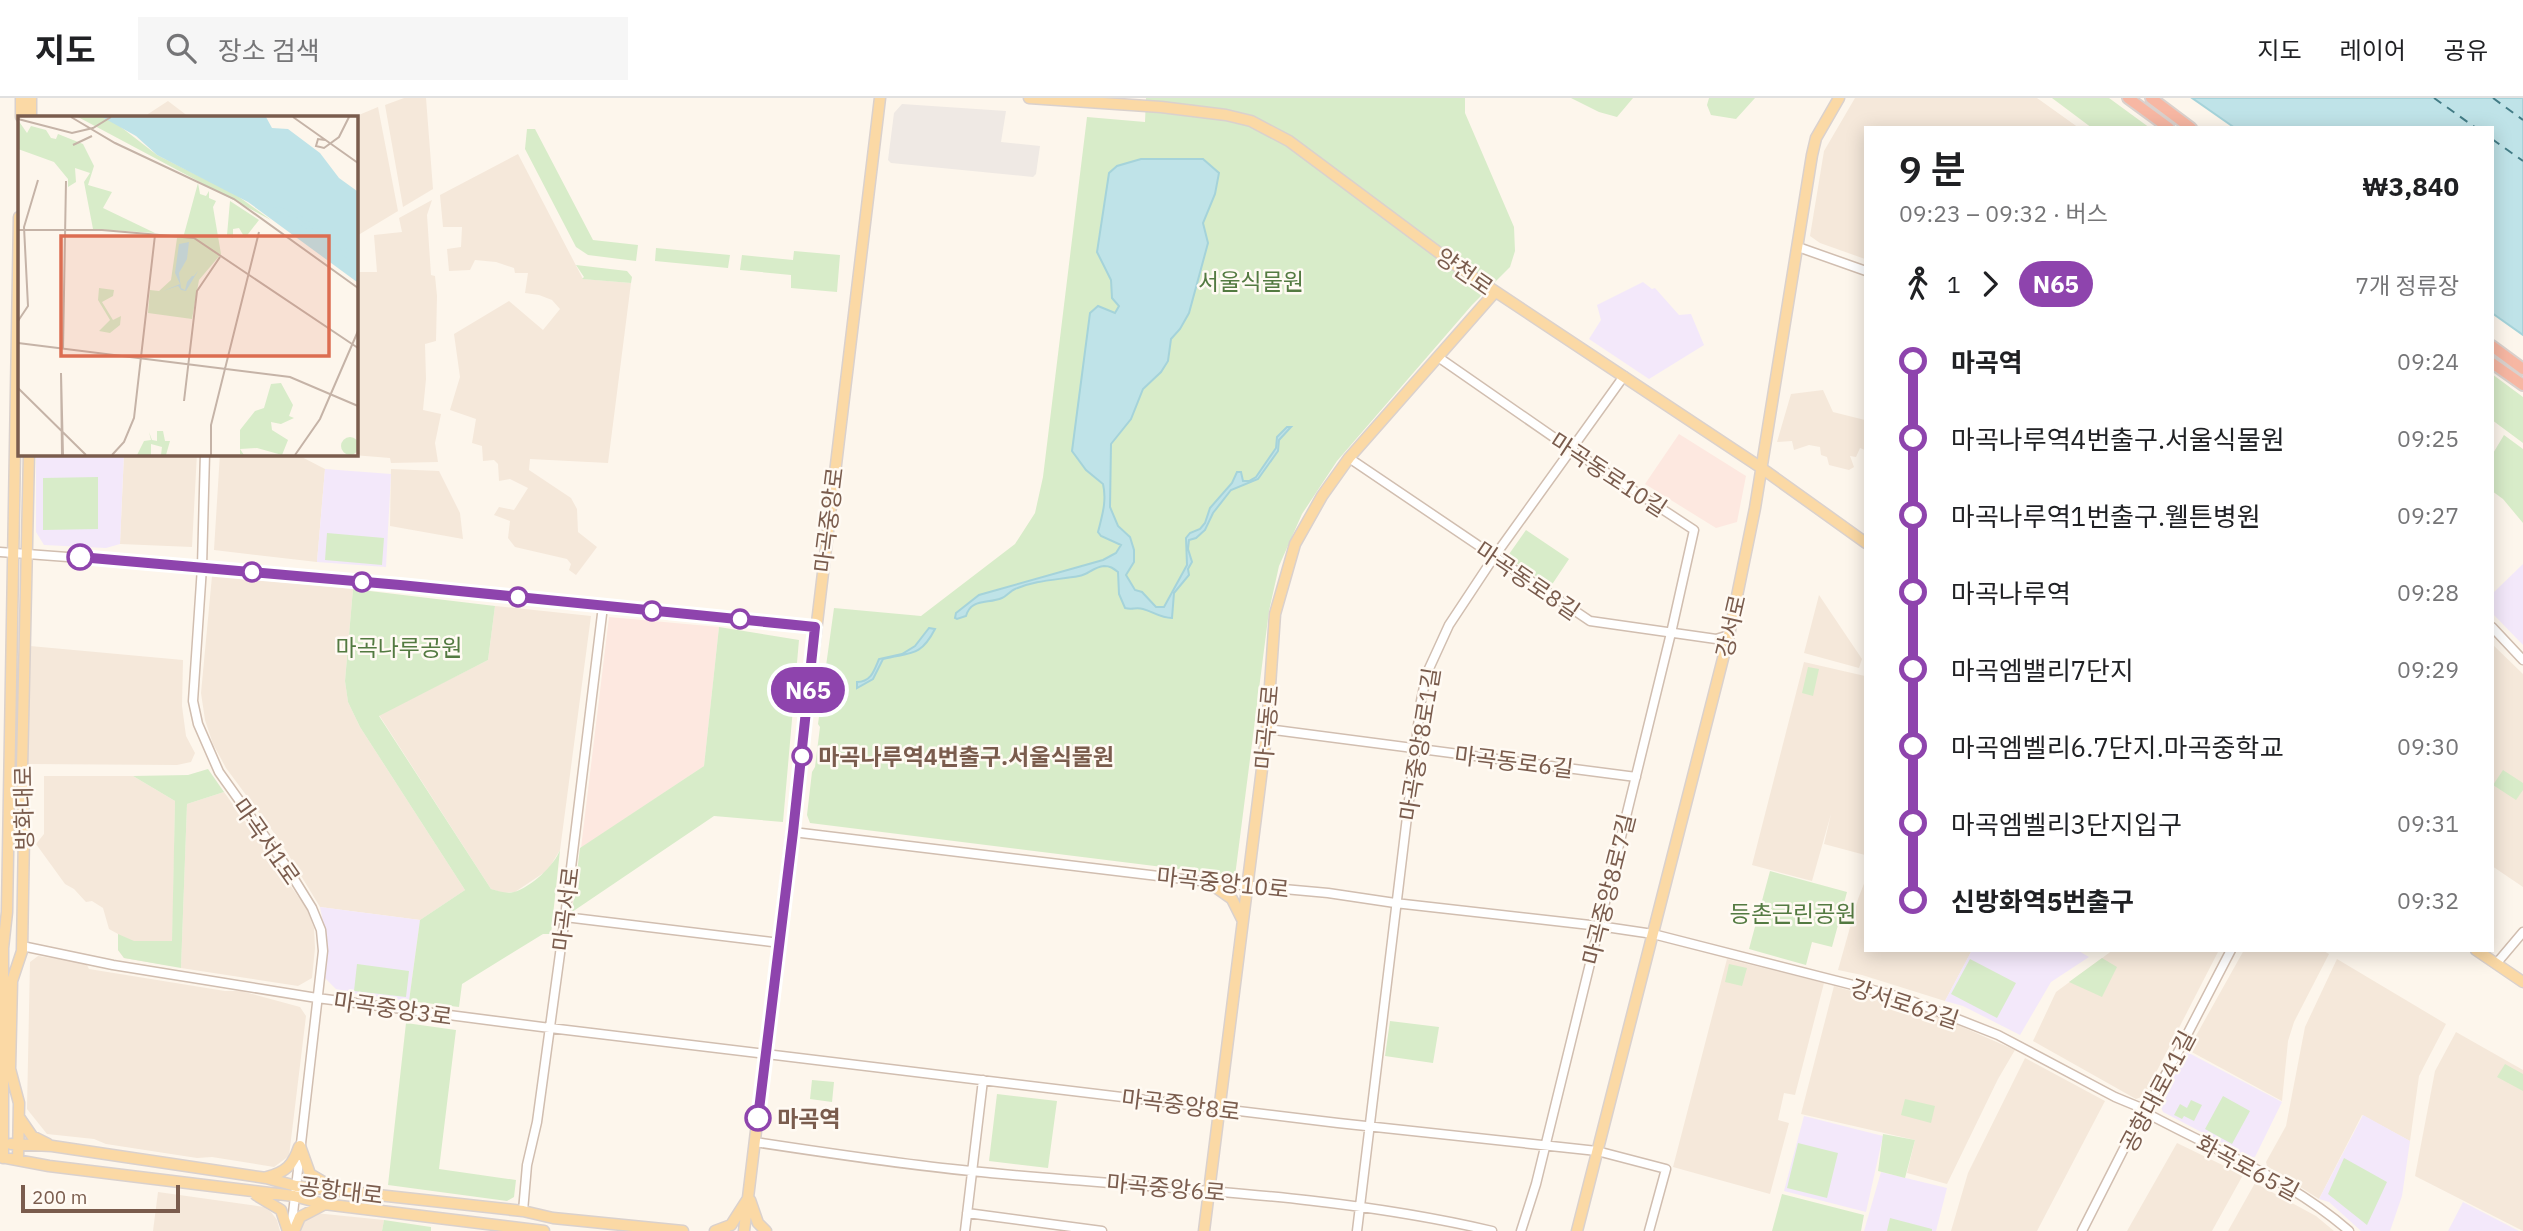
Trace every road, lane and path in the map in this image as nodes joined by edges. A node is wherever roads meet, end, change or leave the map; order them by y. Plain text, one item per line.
1 (21, 98) edge
2 (31, 98) edge
3 (880, 98) edge
4 (1029, 98) edge
5 (1839, 98) edge
6 (2128, 98) edge
7 (2153, 98) edge
8 (21, 116) edge
9 (31, 116) edge
10 (2166, 126) edge
11 (2189, 126) edge
12 (1798, 247) junction
13 (1864, 270) edge
14 (18, 273) edge
15 (1494, 292) junction
16 (2494, 347) edge
17 (1438, 357) junction
18 (2494, 364) edge
19 (2523, 369) edge
20 (1625, 376) junction
21 (2523, 385) edge
22 (1572, 450) junction
23 (29, 455) edge
24 (205, 455) edge
25 (1349, 458) junction
26 (1760, 467) junction
27 (1864, 542) edge
28 (0, 552) edge
29 (13, 552) junction
30 (26, 553) junction
31 (1494, 558) junction
32 (202, 567) junction
33 (603, 606) junction
34 (815, 627) junction
35 (2494, 629) edge
36 (1671, 633) junction
37 (1730, 635) junction
38 (2523, 660) edge
39 (1267, 729) junction
40 (1416, 748) junction
41 (1636, 777) junction
42 (793, 832) junction
43 (1208, 882) junction
44 (1247, 885) junction
45 (1395, 903) junction
46 (565, 917) junction
47 (1242, 919) junction
48 (1599, 926) junction
49 (2523, 932) edge
50 (1653, 934) junction
51 (780, 943) junction
52 (22, 946) junction
53 (2230, 952) edge
54 (2479, 952) edge
55 (2496, 964) junction
56 (2523, 982) edge
57 (317, 998) junction
58 (550, 1028) junction
59 (766, 1054) junction
60 (983, 1080) junction
61 (1220, 1109) junction
62 (2144, 1109) junction
63 (2, 1113) edge
64 (19, 1117) junction
65 (1369, 1127) junction
66 (755, 1142) junction
67 (2, 1143) edge
68 (17, 1145) junction
69 (1545, 1145) junction
70 (52, 1146) junction
71 (300, 1146) junction
72 (1597, 1151) junction
73 (2, 1158) edge
74 (18, 1159) junction
75 (971, 1171) junction
76 (266, 1178) junction
77 (339, 1190) junction
78 (1208, 1190) junction
79 (246, 1191) junction
80 (295, 1191) junction
81 (748, 1196) junction
82 (324, 1204) junction
83 (1360, 1208) junction
84 (523, 1211) junction
85 (967, 1213) junction
86 (524, 1229) edge
87 (291, 1231) edge
88 (544, 1231) edge
89 (683, 1231) edge
90 (715, 1231) edge
91 (744, 1231) edge
92 (766, 1231) edge
93 (965, 1231) edge
94 (1102, 1231) edge
95 (1204, 1231) edge
96 (1357, 1231) edge
97 (1492, 1231) edge
98 (1521, 1231) edge
99 (1577, 1231) edge
100 (1649, 1231) edge
101 (2082, 1231) edge
102 (2349, 1231) edge

1 - 8 main road
2 - 9 main road
3 - 34 main road, 마곡중앙로
4 - 15 main road, 양천로
5 - 12 main road, 강서로
6 - 10 highway
7 - 11 highway
12 - 13 street
12 - 26 main road, 강서로
14 - 29 main road, 방화대로
15 - 17 main road, 마곡동로
15 - 20 main road, 양천로
16 - 19 highway
17 - 22 street, 마곡동로10길
17 - 25 main road, 마곡동로
18 - 21 highway
20 - 22 street, 마곡중앙8로1길
20 - 26 main road, 양천로
22 - 31 street, 마곡중앙8로1길
22 - 36 street, 마곡동로10길
23 - 30 main road, 방화대로
24 - 32 street, 마곡서1로
25 - 31 street, 마곡동로8길
25 - 39 main road, 마곡동로
26 - 27 main road, 양천로
26 - 37 main road, 강서로
28 - 29 street
29 - 30 street
29 - 63 main road, 방화대로
30 - 32 street
30 - 52 main road, 방화대로
31 - 36 street, 마곡동로8길
31 - 40 street, 마곡중앙8로1길
32 - 33 street
32 - 57 street, 마곡서1로
33 - 34 street
33 - 46 street, 마곡서로
34 - 42 main road, 마곡중앙로
35 - 38 street
36 - 37 street, 마곡동로8길
36 - 41 street, 마곡중앙8로7길
37 - 50 main road, 강서로
39 - 40 street, 마곡동로6길
39 - 44 main road, 마곡동로
40 - 41 street, 마곡동로6길
40 - 45 street, 마곡중앙8로1길
41 - 48 street, 마곡중앙8로7길
42 - 43 street, 마곡중앙10로
42 - 51 main road, 마곡중앙로
43 - 44 street, 마곡중앙10로
43 - 47 main road
44 - 45 street, 마곡중앙10로
44 - 47 main road, 마곡동로
45 - 48 street, 마곡중앙10로
45 - 65 street, 마곡중앙8로1길
46 - 51 street
46 - 58 street, 마곡서로
47 - 61 main road, 마곡동로
48 - 50 street, 마곡중앙10로
48 - 69 street, 마곡중앙8로7길
49 - 55 street
50 - 62 street, 강서로62길
50 - 72 main road, 강서로
51 - 59 main road, 마곡중앙로
52 - 57 street, 마곡중앙3로
52 - 64 main road, 방화대로
53 - 62 street, 공항대로41길
54 - 55 main road
55 - 56 main road
57 - 58 street, 마곡중앙3로
57 - 71 street, 마곡서1로
58 - 59 street, 마곡중앙3로
58 - 84 street, 마곡서로
59 - 60 street, 마곡중앙8로
59 - 66 main road, 마곡중앙로
60 - 61 street, 마곡중앙8로
60 - 75 street
61 - 65 street, 마곡중앙8로
61 - 78 main road, 마곡동로
62 - 101 street, 공항대로41길
62 - 102 street, 화곡로65길
63 - 67 main road, 방화대로
64 - 68 main road, 방화대로
64 - 70 main road
65 - 69 street, 마곡중앙8로
65 - 83 street
66 - 75 street, 마곡중앙6로
66 - 81 main road, 마곡중앙로
67 - 68 main road, 공항대로
67 - 73 main road, 방화대로
68 - 70 main road, 공항대로
68 - 74 main road, 방화대로
69 - 72 street, 마곡중앙8로
69 - 98 street
70 - 76 main road, 공항대로
71 - 76 main road
71 - 77 main road
71 - 80 street, 마곡서1로
72 - 99 main road, 강서로
72 - 100 street
73 - 74 main road, 공항대로
74 - 79 main road, 공항대로
75 - 78 street, 마곡중앙6로
75 - 85 street
76 - 80 main road, 공항대로
77 - 80 main road, 공항대로
77 - 84 main road, 공항대로
78 - 83 street, 마곡중앙6로
78 - 95 main road, 마곡동로
79 - 80 main road, 공항대로
79 - 87 main road
80 - 82 main road, 공항대로
80 - 87 street, 마곡서1로
81 - 90 main road
81 - 91 main road, 마곡중앙로
81 - 92 main road
82 - 86 main road, 공항대로
82 - 87 main road
83 - 96 street
83 - 97 street, 마곡중앙6로
84 - 89 main road, 공항대로
85 - 93 street
85 - 94 street
86 - 88 main road, 공항대로

